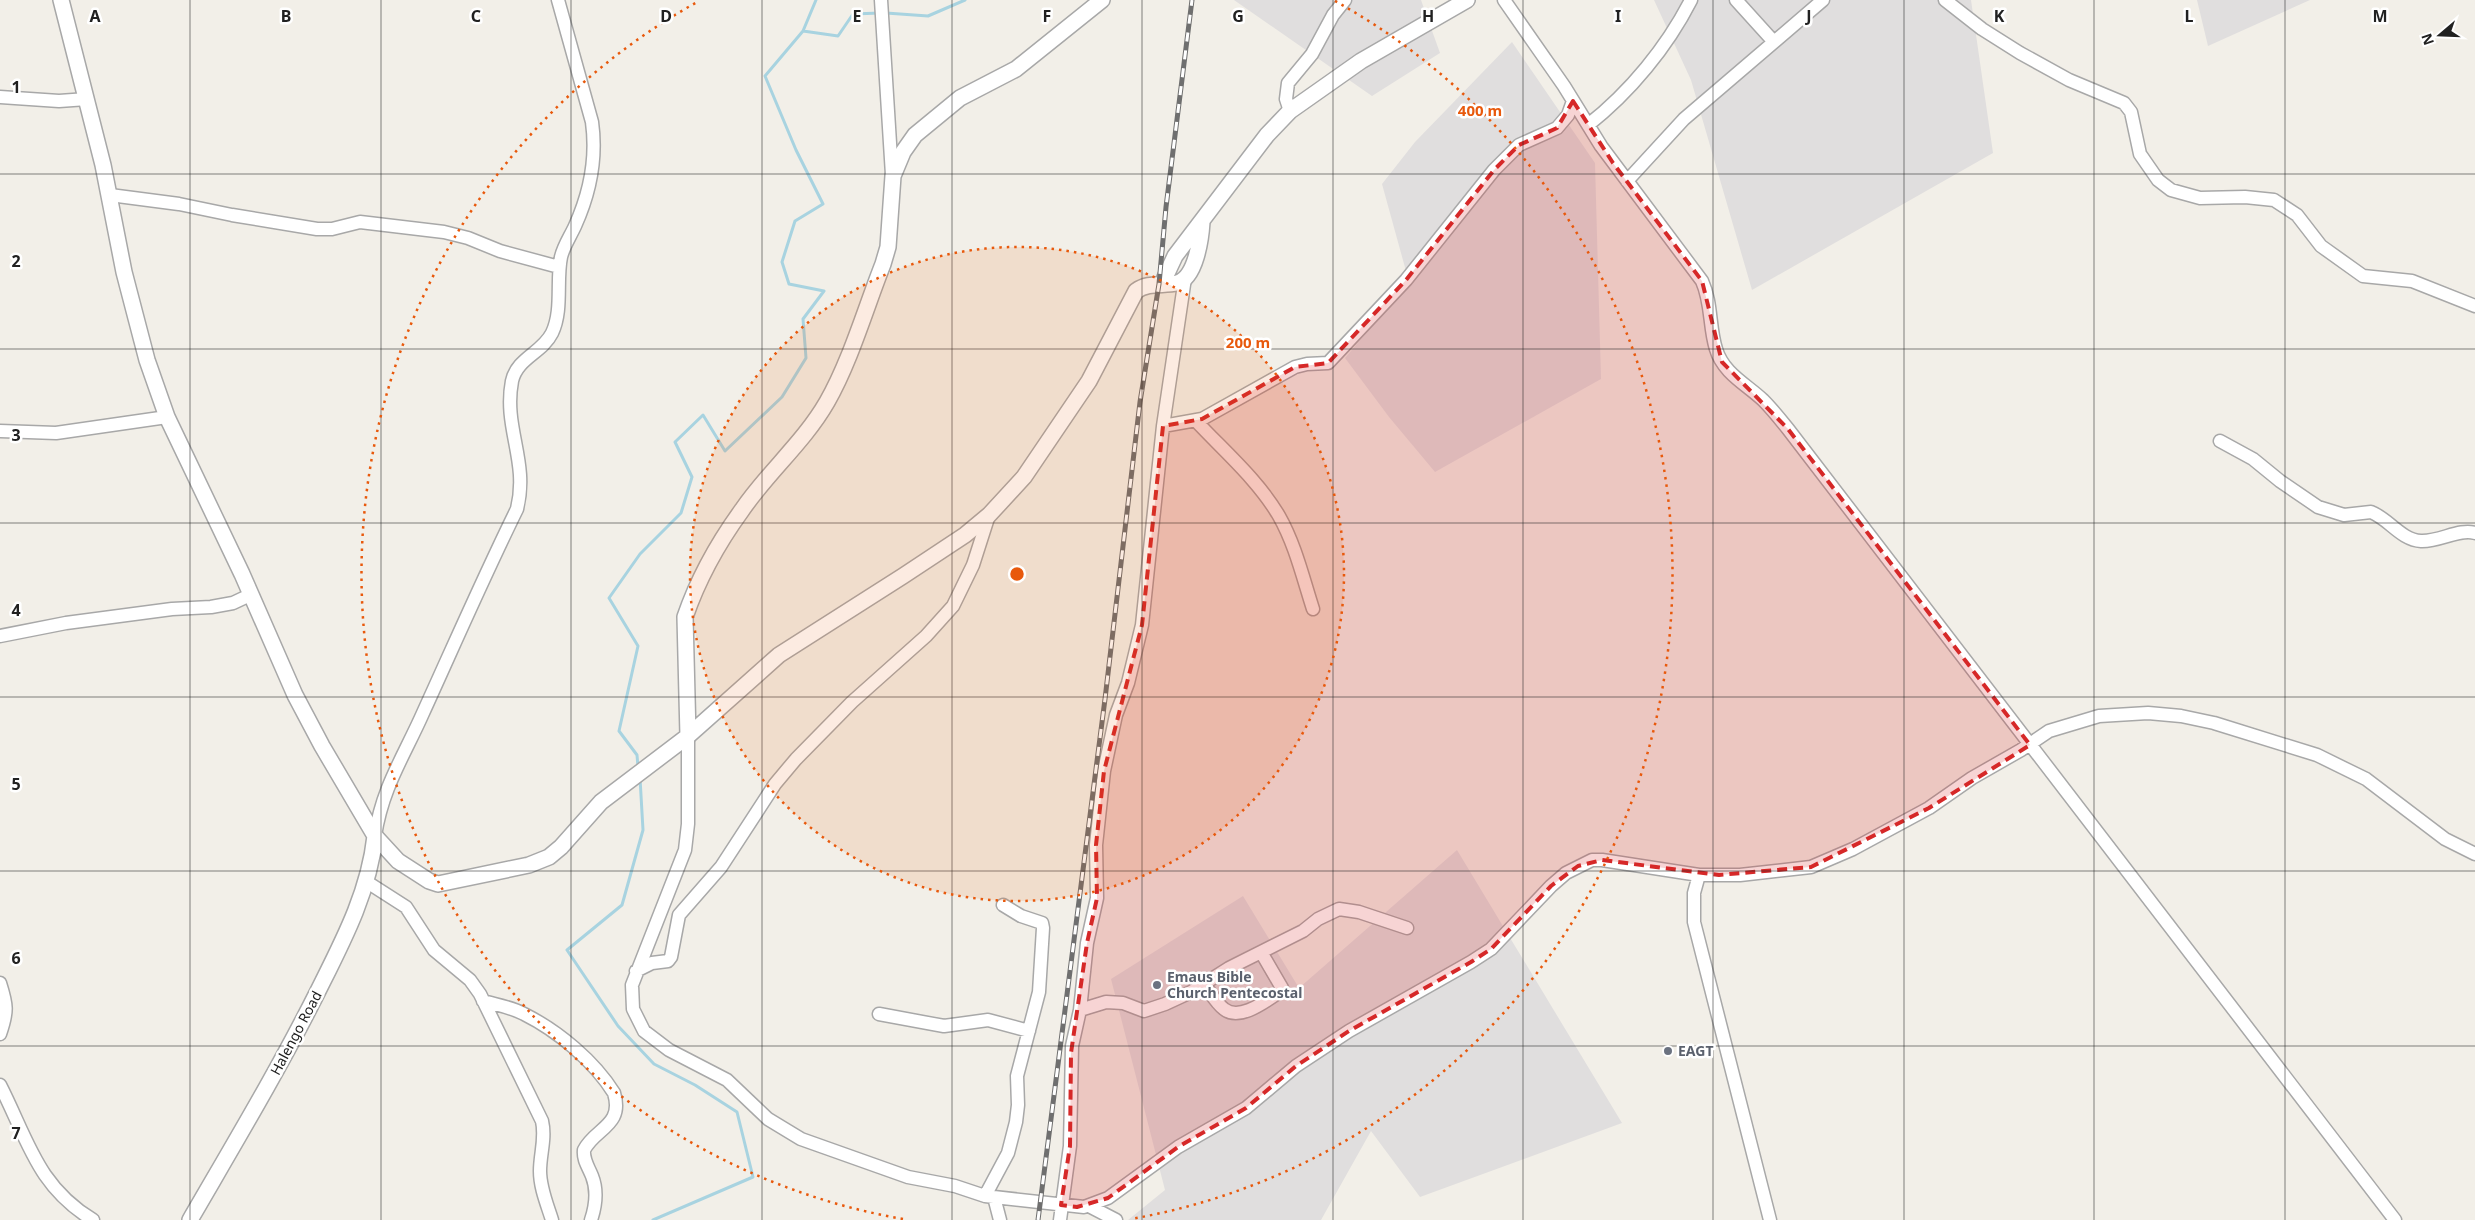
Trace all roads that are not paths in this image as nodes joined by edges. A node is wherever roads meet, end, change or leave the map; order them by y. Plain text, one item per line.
1 (61, 0) edge
2 (558, 0) edge
3 (881, 0) edge
4 (1102, 0) edge
5 (1344, 0) edge
6 (1467, 0) edge
7 (1504, 0) edge
8 (1691, 0) edge
9 (1736, 0) edge
10 (1823, 0) edge
11 (1945, 0) edge
12 (1774, 42) junction
13 (0, 97) edge
14 (87, 99) junction
15 (1573, 101) junction
16 (1290, 111) junction
17 (1588, 125) junction
18 (892, 176) junction
19 (1627, 181) junction
20 (110, 195) junction
21 (1202, 222) junction
22 (559, 267) junction
23 (1185, 278) junction
24 (1162, 284) junction
25 (2475, 306) edge
26 (167, 417) junction
27 (1196, 421) junction
28 (1163, 426) junction
29 (0, 431) edge
30 (2220, 441) dead end
31 (989, 515) junction
32 (2475, 533) edge
33 (250, 595) junction
34 (1313, 609) dead end
35 (0, 636) edge
36 (682, 741) junction
37 (2030, 745) junction
38 (375, 836) junction
39 (2472, 849) edge
40 (1699, 875) junction
41 (367, 882) junction
42 (1003, 904) dead end
43 (1408, 928) dead end
44 (1261, 952) junction
45 (636, 971) junction
46 (0, 983) edge
47 (1204, 984) junction
48 (483, 1002) junction
49 (1080, 1010) junction
50 (878, 1014) dead end
51 (1029, 1031) junction
52 (0, 1034) edge
53 (0, 1085) edge
54 (990, 1196) junction
55 (1061, 1206) junction
56 (1089, 1206) junction
57 (93, 1220) edge
58 (190, 1220) edge
59 (552, 1220) edge
60 (591, 1220) edge
61 (1000, 1220) edge
62 (1060, 1220) edge
63 (1116, 1220) edge
64 (1770, 1220) edge
65 (2396, 1220) edge

1 - 14 street
2 - 22 street
3 - 18 street
4 - 18 street
5 - 16 street
6 - 16 street
7 - 15 street
8 - 17 street
9 - 12 street
10 - 12 street
11 - 25 street
12 - 19 street
13 - 14 street
14 - 20 street
15 - 17 street
15 - 27 street
16 - 21 street
17 - 19 street
18 - 36 street
19 - 37 street
20 - 22 street
20 - 26 street
21 - 23 street
21 - 24 street
22 - 38 street
23 - 24 street
23 - 28 street
24 - 31 street
26 - 29 street
26 - 33 street
27 - 28 street
27 - 34 street
28 - 49 street
30 - 32 street
31 - 36 street
31 - 45 street
33 - 35 street
33 - 38 street
36 - 38 street
36 - 45 street
37 - 39 street
37 - 40 street
37 - 65 street
38 - 41 street, Halengo Road
40 - 56 street
40 - 64 street
41 - 48 street
41 - 58 street, Halengo Road
42 - 51 street
43 - 44 street
44 - 47 street
44 - 47 street
45 - 54 street
46 - 52 street
47 - 49 street
48 - 59 street
48 - 60 street
49 - 55 street
50 - 51 street
51 - 54 street
53 - 57 street
54 - 55 street
54 - 61 street
55 - 56 street
55 - 62 street
56 - 63 street

